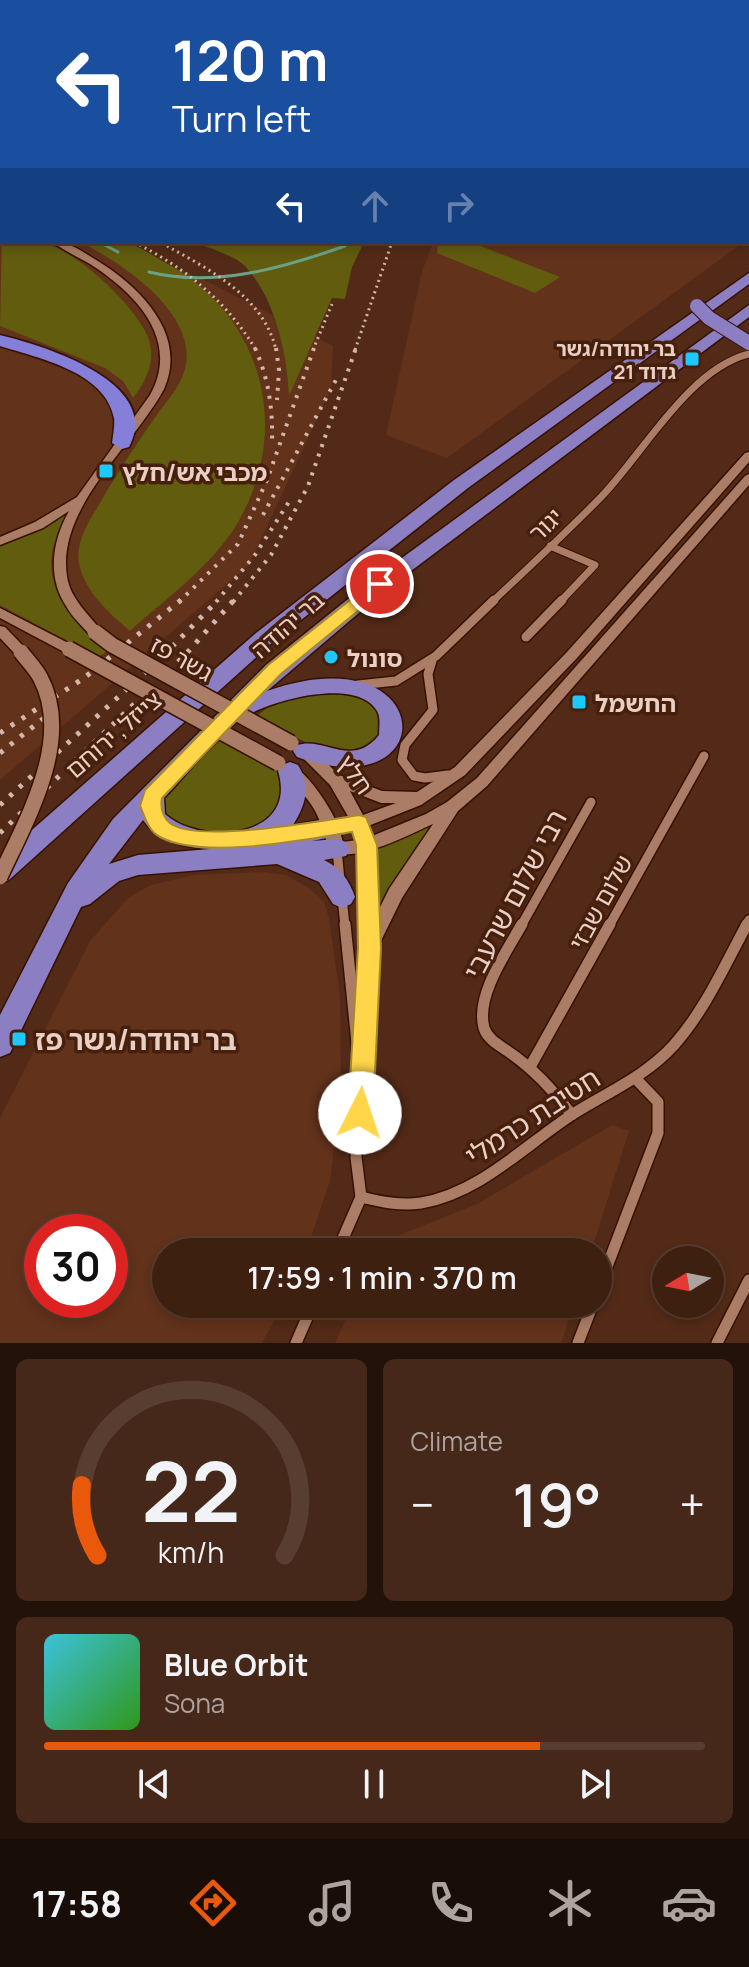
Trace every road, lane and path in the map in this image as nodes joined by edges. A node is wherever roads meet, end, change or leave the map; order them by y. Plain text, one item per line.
1 (62, 244) edge
2 (749, 259) edge
3 (749, 277) edge
4 (697, 306) junction
5 (749, 310) edge
6 (749, 329) edge
7 (0, 340) edge
8 (749, 343) edge
9 (749, 354) edge
10 (122, 443) junction
11 (749, 455) edge
12 (749, 478) edge
13 (461, 484) junction
14 (84, 494) junction
15 (0, 541) edge
16 (550, 546) junction
17 (0, 612) edge
18 (0, 630) edge
19 (526, 637) dead end
20 (264, 638) joint
21 (436, 656) junction
22 (345, 686) junction
23 (227, 720) junction
24 (704, 756) dead end
25 (291, 757) junction
26 (460, 771) junction
27 (333, 778) junction
28 (431, 792) junction
29 (152, 795) junction
30 (591, 802) dead end
31 (453, 806) junction
32 (359, 823) junction
33 (334, 839) junction
34 (367, 845) junction
35 (258, 847) junction
36 (0, 875) edge
37 (342, 897) junction
38 (749, 920) edge
39 (58, 926) junction
40 (369, 948) junction
41 (0, 1044) edge
42 (530, 1067) junction
43 (636, 1079) junction
44 (362, 1091) junction
45 (572, 1115) junction
46 (361, 1197) junction
47 (343, 1238) edge
48 (612, 1253) edge
49 (749, 1280) edge
50 (307, 1318) edge
51 (588, 1318) edge
52 (296, 1343) edge
53 (578, 1343) edge
54 (717, 1343) edge

1 - 10 street
2 - 4 highway
3 - 13 highway, בר יהודה
4 - 6 highway
4 - 8 highway, bridge
4 - 13 highway
5 - 23 highway, בר יהודה
7 - 10 highway
9 - 16 street, יגור
10 - 14 street
11 - 26 street
12 - 31 street
13 - 20 highway, בר יהודה
14 - 15 street
14 - 25 street, גשר פז, bridge
16 - 19 street
16 - 21 street, יגור
17 - 25 street, גשר פז, bridge
18 - 36 street, bridge
20 - 36 highway, צייזל, ירוחם
21 - 22 street, יגור
21 - 26 street
22 - 23 highway
22 - 25 highway
23 - 29 highway, בר יהודה
24 - 42 street, שלום שבזי
25 - 27 street, חלץ
25 - 33 street, חלץ
25 - 35 highway
26 - 28 street
27 - 28 street
27 - 32 street, חלץ
28 - 32 street
29 - 35 highway
29 - 39 highway, בר יהודה
30 - 42 street, רבי שלום שרעבי
31 - 34 street
31 - 40 street
32 - 33 street
32 - 34 street, חלץ
33 - 34 street
33 - 35 highway
33 - 37 street
34 - 40 street
35 - 37 highway
35 - 39 highway
37 - 44 street
38 - 43 street, חטיבת כרמלי
39 - 41 highway, בר יהודה
40 - 44 street
42 - 45 street, רבי שלום שרעבי
43 - 45 street, חטיבת כרמלי
43 - 48 street, חטיבת כרמלי
44 - 46 street
45 - 46 street, חטיבת כרמלי
46 - 47 street
49 - 54 street
50 - 52 street
51 - 53 street

